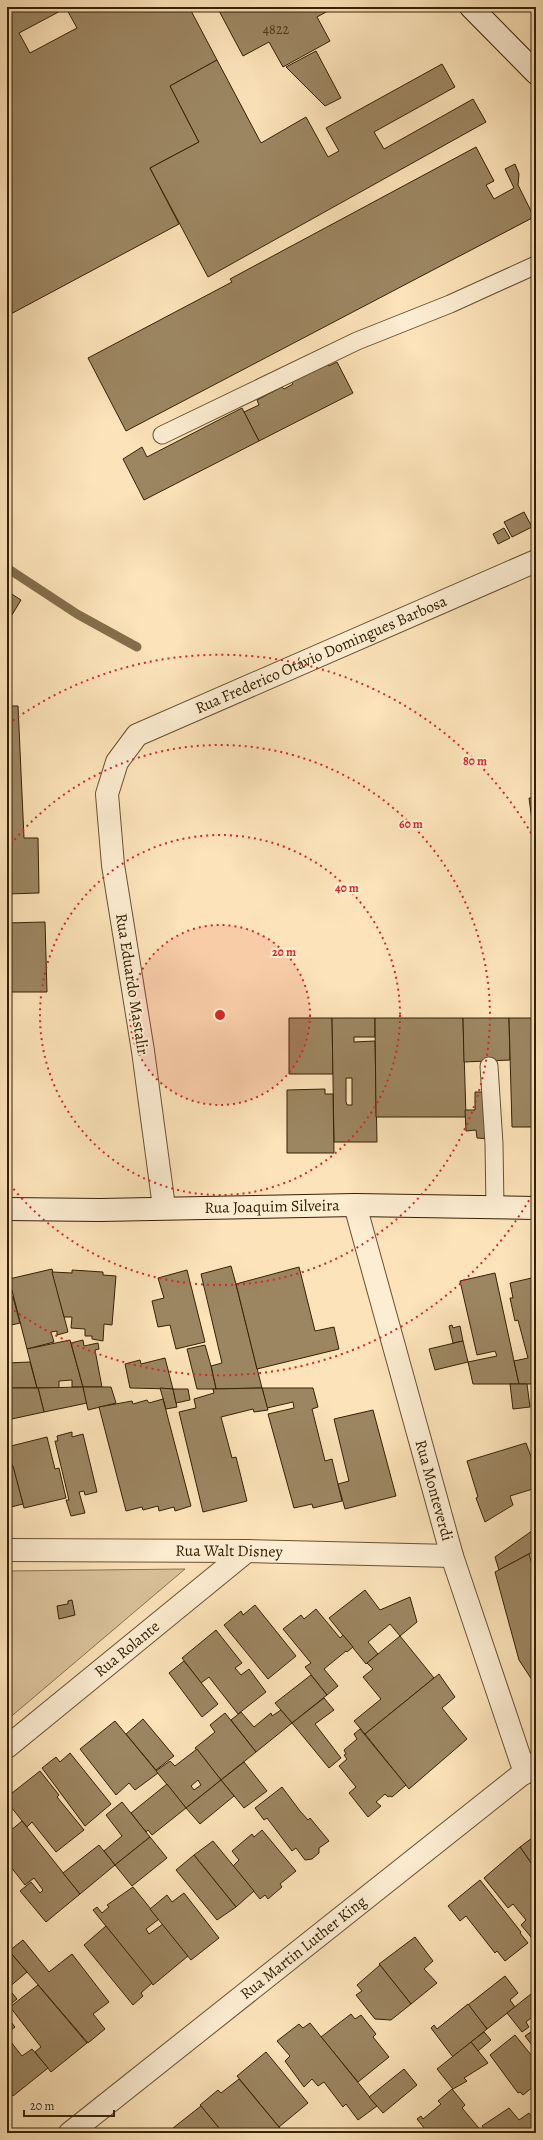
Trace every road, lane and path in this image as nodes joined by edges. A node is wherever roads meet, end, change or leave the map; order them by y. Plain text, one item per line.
1 (471, 7) edge
2 (536, 73) edge
3 (536, 265) edge
4 (162, 435) dead end
5 (536, 561) edge
6 (117, 762) joint
7 (489, 1066) dead end
8 (355, 1205) junction
9 (164, 1207) junction
10 (494, 1207) junction
11 (536, 1208) edge
12 (7, 1209) edge
13 (7, 1550) edge
14 (247, 1551) junction
15 (452, 1556) junction
16 (7, 1747) edge
17 (530, 1768) edge
18 (70, 2133) edge

1 - 2 street
3 - 4 lane
5 - 6 street, Rua Frederico Otávio Domingues Barbosa
6 - 9 street, Rua Eduardo Mastalir
7 - 10 lane
8 - 9 street, Rua Joaquim Silveira
8 - 10 street, Rua Joaquim Silveira
8 - 15 street, Rua Monteverdi
9 - 12 street, Rua Joaquim Silveira
10 - 11 street, Rua Joaquim Silveira
13 - 14 street, Rua Walt Disney
14 - 15 street, Rua Walt Disney
14 - 16 street, Rua Rolante
15 - 17 street, Rua Monteverdi
17 - 18 street, Rua Martin Luther King

